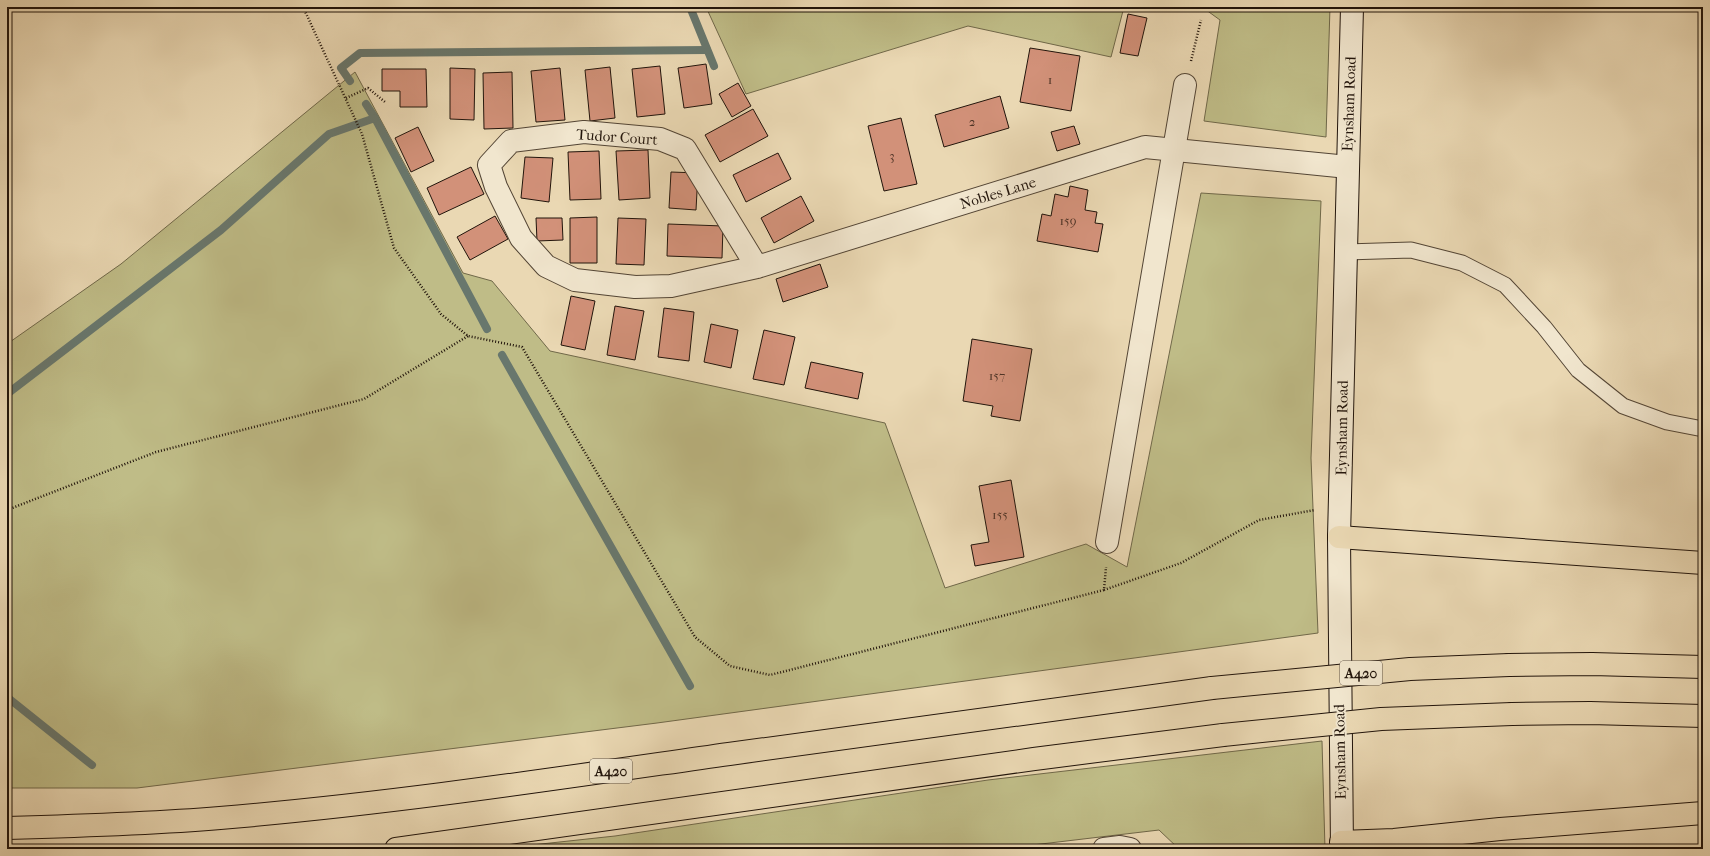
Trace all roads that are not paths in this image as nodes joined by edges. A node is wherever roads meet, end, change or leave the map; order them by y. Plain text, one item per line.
1 (1352, 7) edge
2 (1185, 85) road end
3 (1174, 151) junction
4 (1348, 167) junction
5 (823, 248) joint
6 (1346, 252) junction
7 (757, 267) junction
8 (1703, 430) edge
9 (1339, 536) junction
10 (1107, 542) road end
11 (1703, 563) edge
12 (1703, 667) edge
13 (1703, 716) edge
14 (1703, 813) edge
15 (7, 828) edge
16 (1342, 845) edge
17 (396, 849) edge
18 (1104, 849) edge
19 (1130, 849) edge

1 - 4 street, Eynsham Road
2 - 3 street
3 - 4 street, Nobles Lane
3 - 5 street, Nobles Lane
3 - 10 street
4 - 6 street, Eynsham Road
5 - 7 street, Tudor Court
6 - 8 lane
6 - 9 street, Eynsham Road
7 - 7 street, Tudor Court
9 - 11 highway
9 - 16 street, Eynsham Road
12 - 15 highway, A420, bridge
13 - 17 highway, bridge
14 - 16 highway
18 - 19 street

